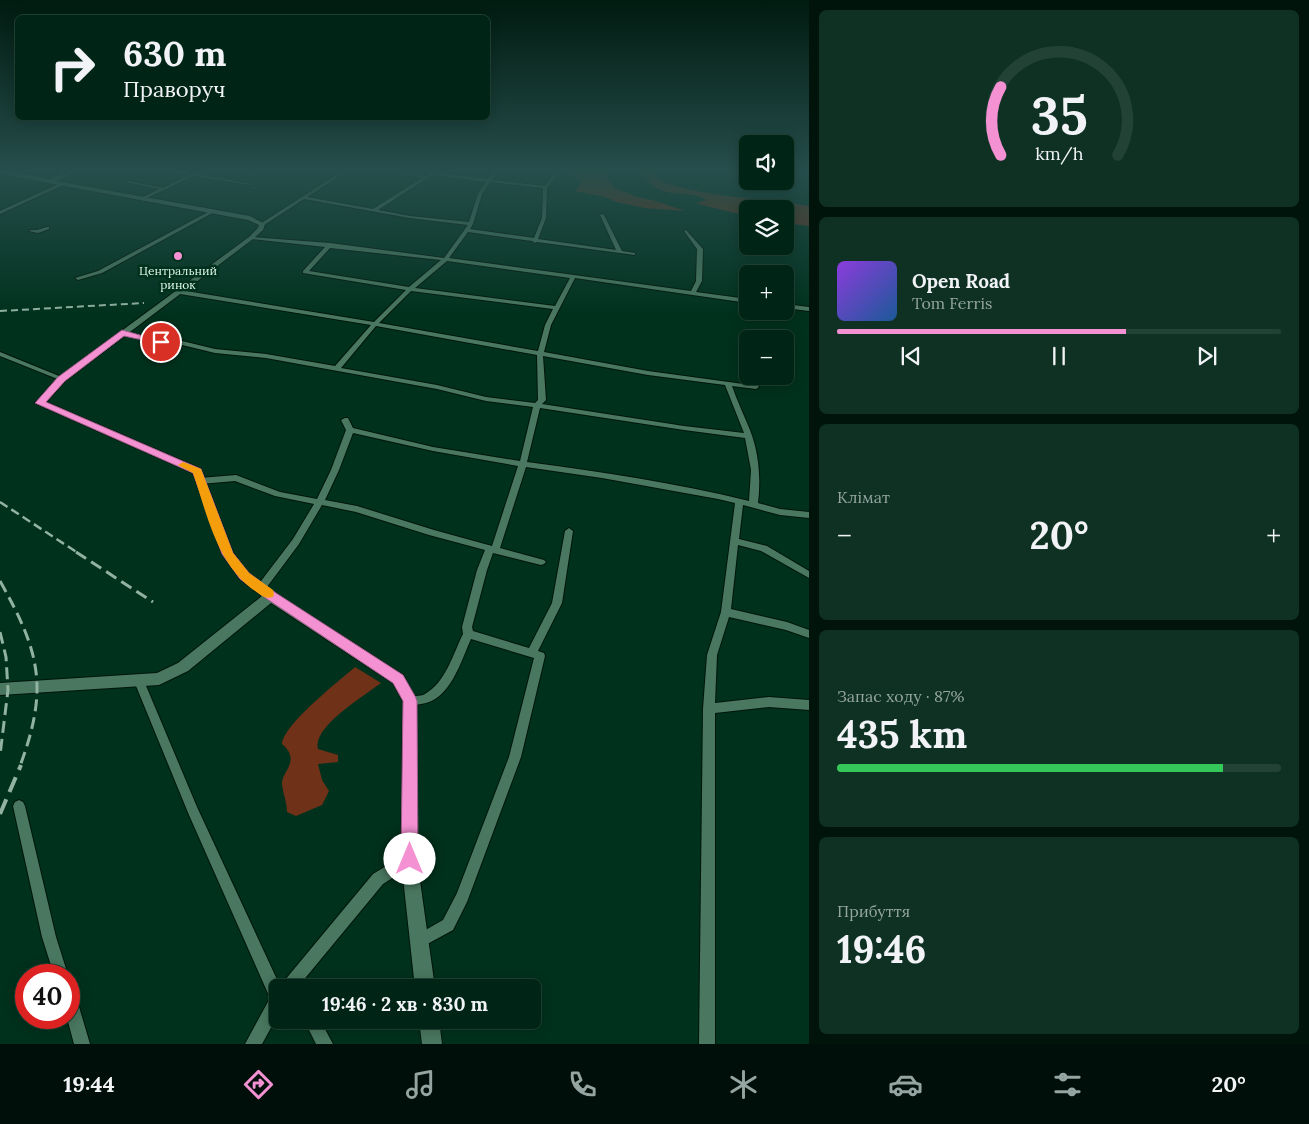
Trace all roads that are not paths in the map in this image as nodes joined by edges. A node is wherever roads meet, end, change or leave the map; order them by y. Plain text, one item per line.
1 (200, 219) edge
2 (251, 219) edge
3 (271, 219) edge
4 (435, 219) edge
5 (473, 219) edge
6 (544, 219) edge
7 (604, 219) edge
8 (262, 224) junction
9 (472, 224) junction
10 (47, 228) dead end
11 (467, 230) junction
12 (31, 231) dead end
13 (686, 231) dead end
14 (251, 238) junction
15 (535, 240) junction
16 (330, 245) junction
17 (620, 252) junction
18 (633, 254) dead end
19 (446, 259) junction
20 (573, 277) junction
21 (78, 278) dead end
22 (410, 289) junction
23 (180, 292) junction
24 (694, 293) junction
25 (739, 300) edge
26 (794, 307) edge
27 (557, 308) junction
28 (809, 309) edge
29 (376, 324) junction
30 (122, 333) junction
31 (0, 354) edge
32 (540, 354) junction
33 (8, 359) junction
34 (0, 363) edge
35 (336, 369) junction
36 (62, 379) junction
37 (728, 383) junction
38 (756, 387) dead end
39 (536, 405) junction
40 (345, 420) dead end
41 (350, 430) junction
42 (748, 436) junction
43 (523, 464) junction
44 (200, 480) junction
45 (319, 502) junction
46 (739, 502) junction
47 (753, 505) junction
48 (809, 515) edge
49 (569, 531) dead end
50 (736, 541) junction
51 (493, 549) junction
52 (542, 562) dead end
53 (809, 574) edge
54 (266, 592) junction
55 (726, 612) junction
56 (468, 634) junction
57 (809, 634) edge
58 (531, 654) junction
59 (139, 681) junction
60 (0, 689) edge
61 (410, 701) junction
62 (809, 705) edge
63 (709, 709) junction
64 (19, 806) dead end
65 (410, 859) junction
66 (420, 941) junction
67 (58, 964) edge
68 (269, 979) edge
69 (298, 979) edge
70 (424, 979) edge
71 (269, 1015) edge
72 (78, 1029) edge
73 (317, 1029) edge
74 (430, 1029) edge
75 (82, 1044) edge
76 (253, 1044) edge
77 (325, 1044) edge
78 (432, 1044) edge
79 (707, 1044) edge

1 - 21 street
2 - 8 street
3 - 8 street
4 - 9 street
5 - 9 street
6 - 15 street
7 - 17 street
8 - 14 street
9 - 11 street
10 - 12 street
11 - 15 street
11 - 19 street
13 - 24 street
14 - 16 street
14 - 23 street
15 - 17 street
16 - 19 street
16 - 22 street
17 - 18 street
19 - 20 street
19 - 22 street
20 - 24 street
20 - 27 street
22 - 27 street
22 - 29 street
23 - 29 street
23 - 30 street
24 - 25 street
26 - 28 street
27 - 32 street
29 - 32 street
29 - 35 street
30 - 35 street
30 - 36 street
31 - 33 street
32 - 37 street
32 - 39 street
33 - 34 street
33 - 36 street
35 - 39 street
36 - 44 street
37 - 38 street
37 - 42 street
39 - 42 street
39 - 43 street
40 - 41 street
41 - 43 street
41 - 45 street
42 - 47 street
43 - 46 street
43 - 51 street
44 - 45 street
44 - 54 street
45 - 51 street
45 - 54 street
46 - 47 street
46 - 50 street
47 - 48 street
49 - 58 street
50 - 53 street
50 - 55 street
51 - 52 street
51 - 56 street
54 - 59 street
54 - 61 street
55 - 57 street
55 - 63 street
56 - 58 street
56 - 61 street
58 - 66 street
59 - 60 street
59 - 68 street
61 - 65 street
62 - 63 street
63 - 79 street
64 - 67 street
65 - 66 street
65 - 69 street
66 - 70 street
71 - 76 street
72 - 75 street
73 - 77 street
74 - 78 street

